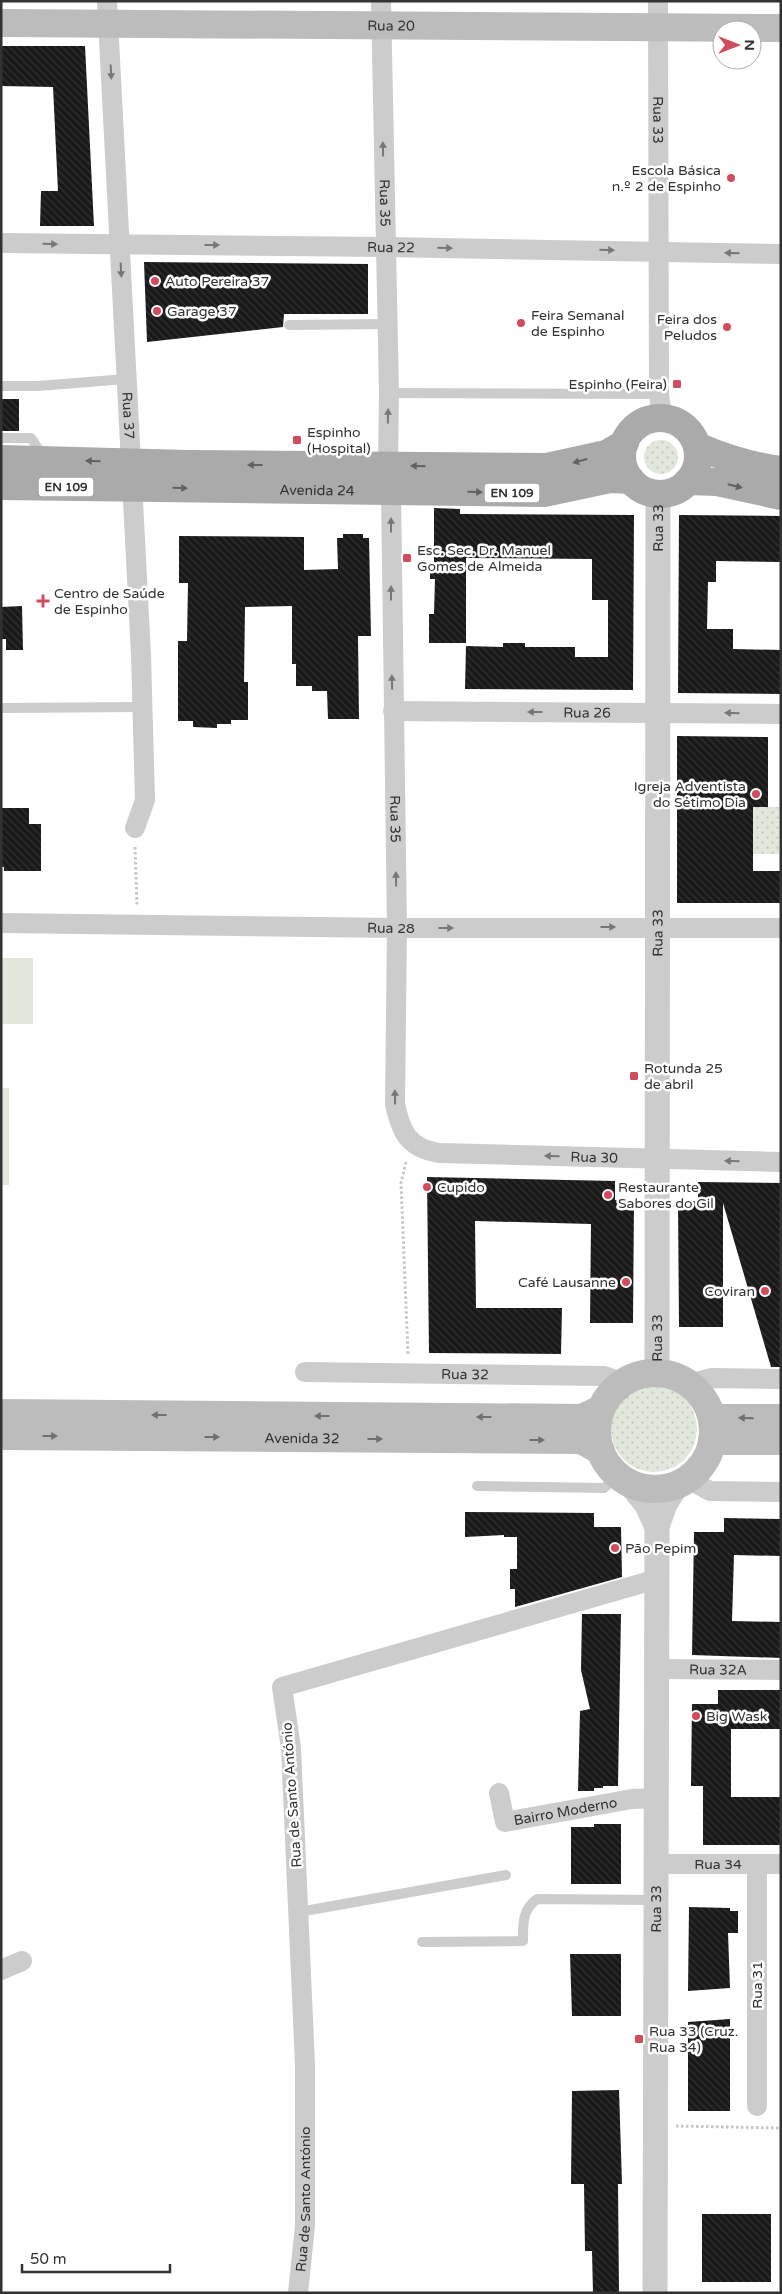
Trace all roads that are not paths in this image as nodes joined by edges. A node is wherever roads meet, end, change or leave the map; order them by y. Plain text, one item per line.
1 (108, 12) edge
2 (381, 14) edge
3 (658, 14) edge
4 (1, 22) edge
5 (781, 28) edge
6 (1, 243) edge
7 (120, 244) junction
8 (386, 247) junction
9 (659, 251) junction
10 (781, 254) edge
11 (387, 324) junction
12 (289, 325) dead end
13 (126, 379) junction
14 (1, 386) edge
15 (389, 393) junction
16 (660, 406) junction
17 (1, 438) edge
18 (624, 443) junction
19 (697, 446) junction
20 (1, 459) edge
21 (45, 459) junction
22 (781, 470) edge
23 (130, 475) junction
24 (390, 478) junction
25 (631, 480) junction
26 (688, 482) junction
27 (1, 486) edge
28 (658, 494) junction
29 (781, 496) edge
30 (142, 707) junction
31 (1, 708) edge
32 (393, 711) junction
33 (658, 712) junction
34 (781, 714) edge
35 (136, 828) dead end
36 (1, 923) edge
37 (657, 927) junction
38 (397, 928) junction
39 (781, 928) edge
40 (411, 1142) joint
41 (657, 1159) junction
42 (781, 1162) edge
43 (305, 1372) dead end
44 (657, 1373) junction
45 (781, 1379) edge
46 (622, 1382) junction
47 (690, 1384) junction
48 (601, 1409) junction
49 (1, 1413) edge
50 (781, 1418) edge
51 (712, 1429) junction
52 (1, 1436) edge
53 (781, 1441) edge
54 (601, 1451) junction
55 (624, 1480) junction
56 (683, 1482) junction
57 (477, 1486) dead end
58 (781, 1492) edge
59 (657, 1527) junction
60 (657, 1579) junction
61 (656, 1669) junction
62 (781, 1670) edge
63 (499, 1792) dead end
64 (656, 1798) junction
65 (656, 1864) junction
66 (757, 1864) junction
67 (781, 1864) edge
68 (506, 1875) dead end
69 (656, 1900) junction
70 (299, 1912) junction
71 (422, 1942) dead end
72 (22, 1961) dead end
73 (1, 1970) edge
74 (757, 2106) dead end
75 (298, 2293) edge
76 (655, 2293) edge

1 - 2 main road, Rua 20
1 - 4 main road, Rua 20
1 -> 7 street, Rua 37
2 - 3 main road, Rua 20
8 -> 2 street, Rua 35
3 - 5 main road, Rua 20
3 - 9 street, Rua 33
6 -> 7 street, Rua 22
7 -> 8 street, Rua 22
7 -> 13 street, Rua 37
8 -> 9 street, Rua 22
8 - 11 street, Rua 35
10 -> 9 street, Rua 22
9 - 16 street, Rua 33
11 - 12 lane
11 - 15 street, Rua 35
13 - 14 lane
13 - 23 street, Rua 37
15 - 16 lane
24 -> 15 street, Rua 35
16 - 18 main road, Avenida 24 / EN 109
16 - 19 main road
17 - 21 lane
18 -> 24 main road, Avenida 24 / EN 109
18 - 25 main road
19 - 22 main road
19 - 26 main road
20 - 21 main road, Avenida 24 / EN 109
23 -> 21 main road, Avenida 24 / EN 109
23 - 24 main road, Avenida 24 / EN 109
23 - 27 main road, Avenida 24 / EN 109
23 - 30 street, Rua 37
24 -> 25 main road, Avenida 24 / EN 109
32 -> 24 street, Rua 35
25 - 28 main road, Avenida 24 / EN 109
26 - 28 main road
26 -> 29 main road
28 - 33 street, Rua 33
30 - 31 lane
30 - 35 street, Rua 37
33 -> 32 street, Rua 26
38 -> 32 street, Rua 35
34 -> 33 street, Rua 26
33 - 37 street, Rua 33
36 - 38 street, Rua 28
38 -> 37 street, Rua 28
37 - 39 street, Rua 28
37 - 41 street, Rua 33
40 -> 38 street, Rua 35
41 -> 40 street, Rua 30
42 -> 41 street, Rua 30
41 - 44 street, Rua 33
43 - 46 street, Rua 32
44 - 46 main road
44 - 47 main road
45 - 47 street
46 - 48 main road
47 - 51 main road
48 -> 49 main road, Avenida 32
48 - 54 main road
50 -> 51 main road
51 - 53 main road
51 - 56 main road
52 -> 54 main road, Avenida 32
54 - 55 main road
55 - 56 main road
55 - 57 lane
55 - 59 street, Rua 33
56 - 58 street
56 - 59 street, Rua 33
59 - 60 street, Rua 33
60 - 61 street, Rua 33
60 - 70 street, Rua de Santo António
61 - 62 street, Rua 32A
61 - 64 street, Rua 33
63 - 64 street, Bairro Moderno
64 - 65 street, Rua 33
65 - 66 street, Rua 34
65 - 69 street, Rua 33
66 - 67 street, Rua 34
66 - 74 street, Rua 31
68 - 70 lane
69 - 71 lane
69 - 76 street, Rua 33
70 - 75 street, Rua de Santo António
72 - 73 street

